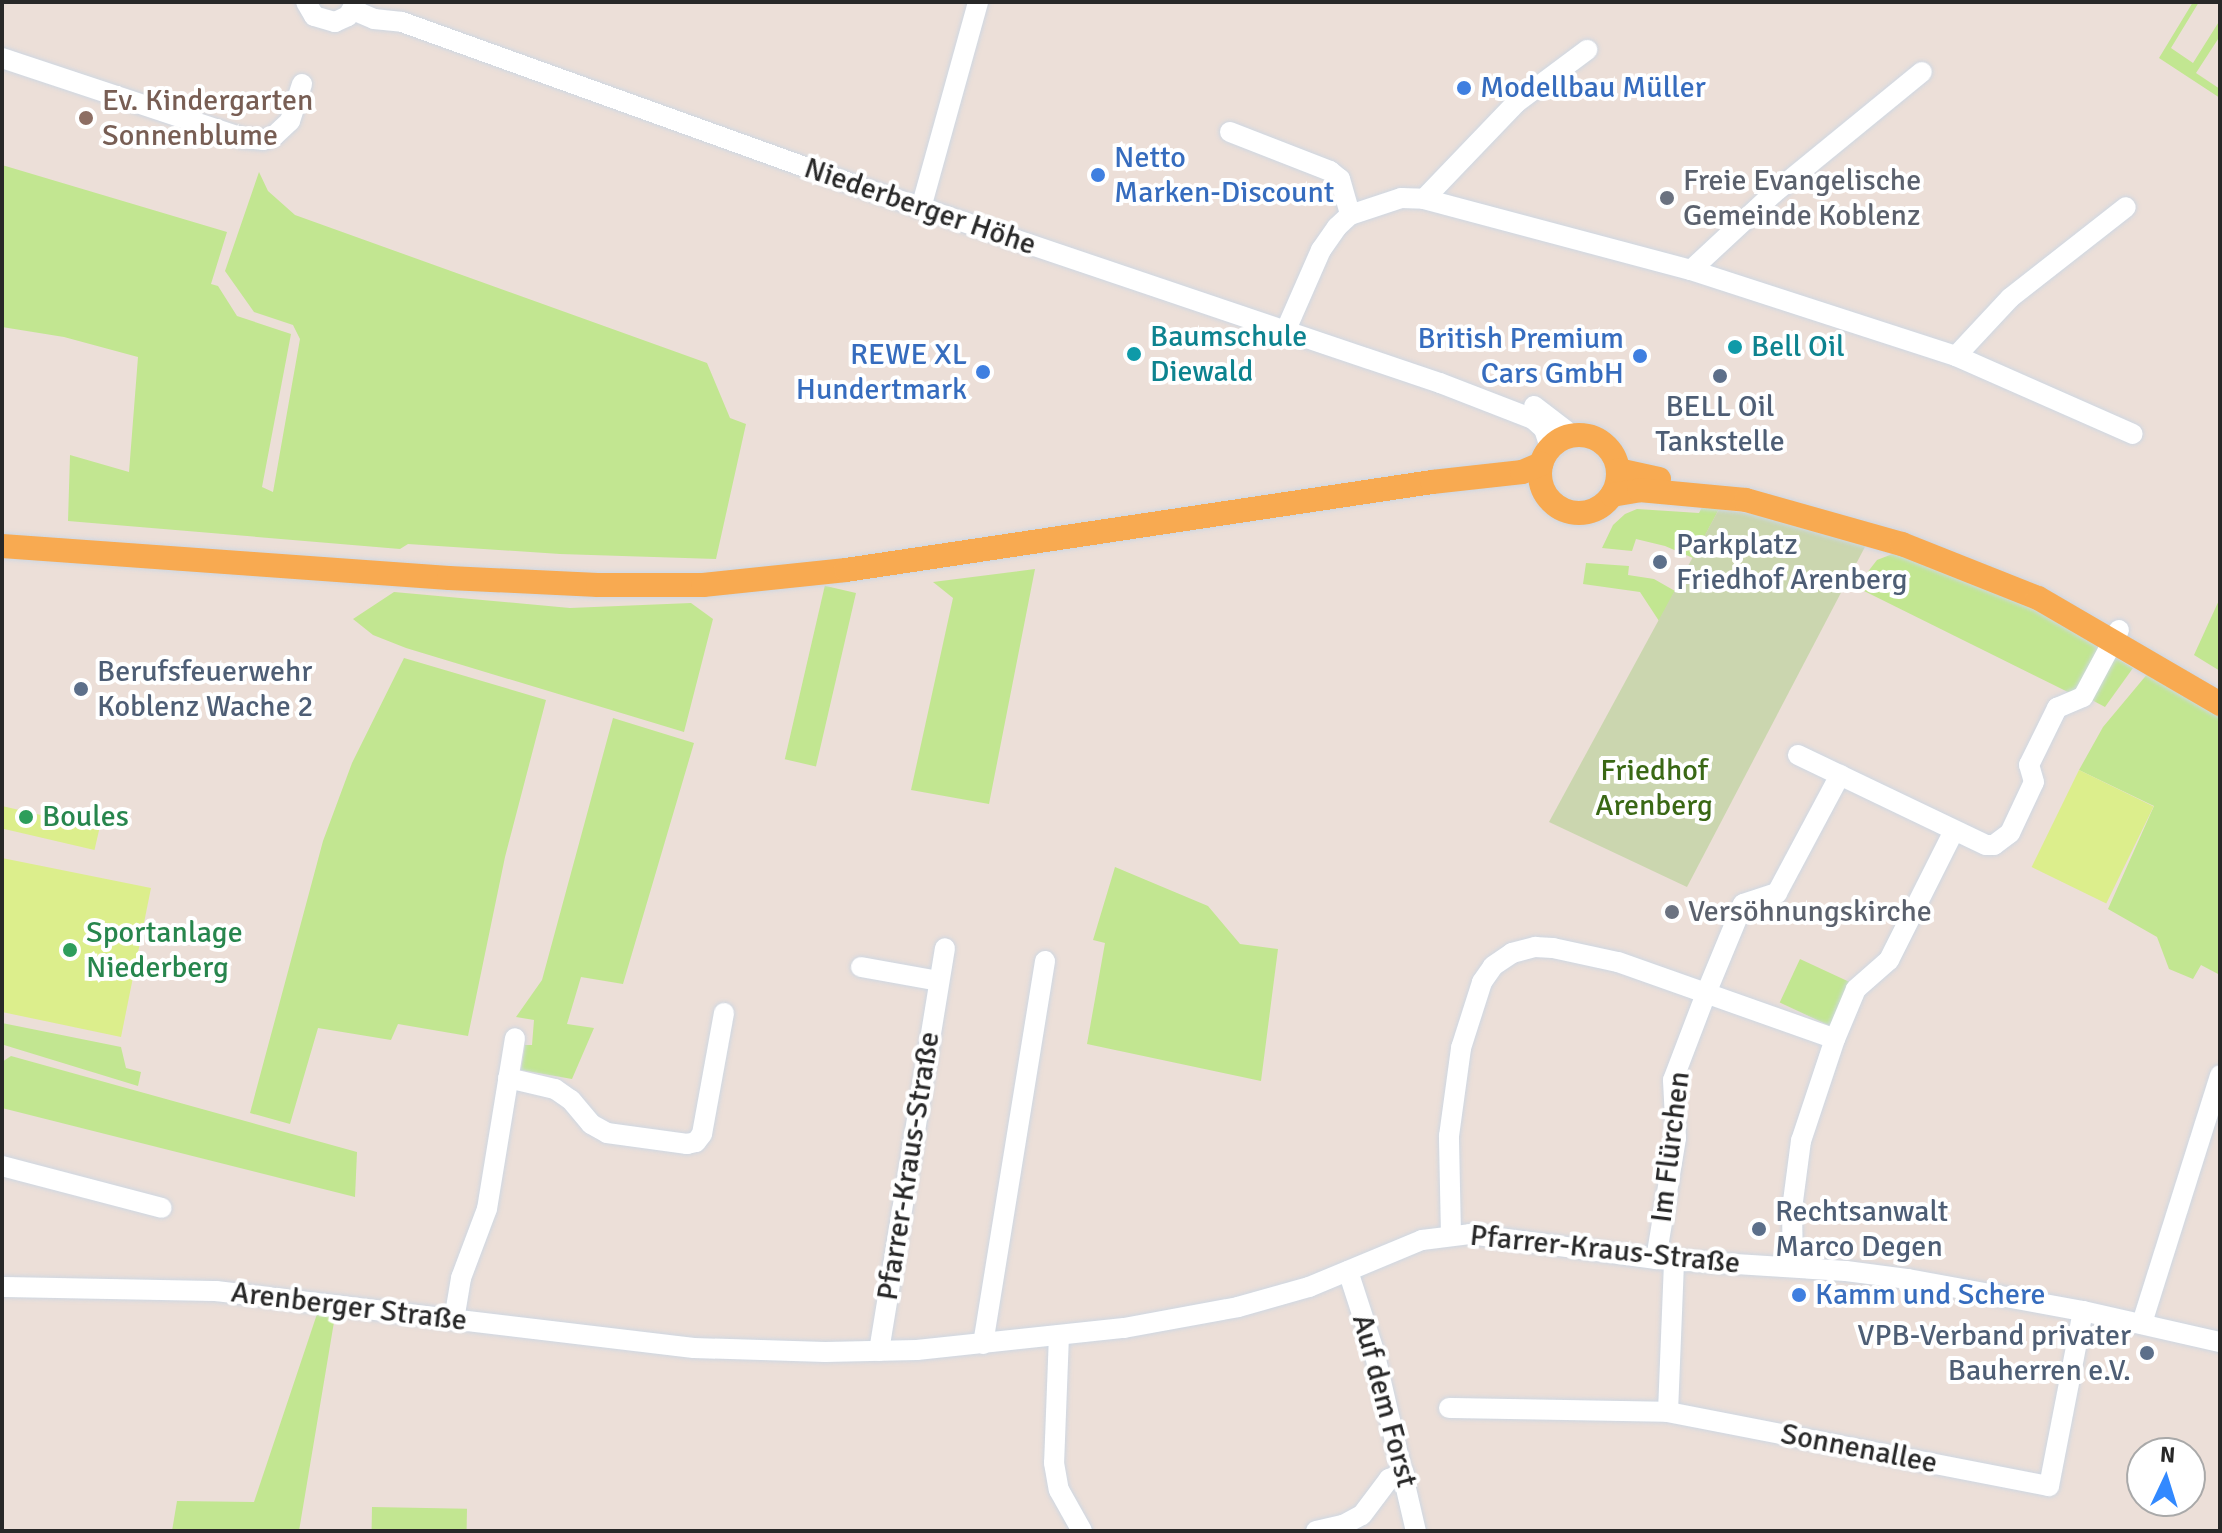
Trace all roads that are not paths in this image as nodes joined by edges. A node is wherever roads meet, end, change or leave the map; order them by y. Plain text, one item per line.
1 (306, 2) edge
2 (978, 2) edge
3 (358, 5) edge
4 (1587, 50) dead end
5 (2, 58) edge
6 (1922, 72) dead end
7 (302, 84) dead end
8 (1230, 132) dead end
9 (1424, 199) junction
10 (2126, 207) dead end
11 (921, 208) junction
12 (1350, 215) junction
13 (1691, 270) junction
14 (1285, 332) junction
15 (1956, 356) junction
16 (1440, 383) junction
17 (2133, 434) dead end
18 (1572, 435) junction
19 (1545, 455) junction
20 (1618, 470) junction
21 (1412, 488) junction
22 (1543, 491) junction
23 (1612, 495) junction
24 (2, 546) edge
25 (2116, 636) junction
26 (2220, 695) edge
27 (2220, 704) edge
28 (1798, 755) dead end
29 (1840, 775) junction
30 (1954, 831) junction
31 (945, 948) dead end
32 (1045, 961) dead end
33 (861, 967) dead end
34 (939, 981) junction
35 (1707, 991) junction
36 (724, 1013) dead end
37 (515, 1038) dead end
38 (1835, 1039) junction
39 (2220, 1075) edge
40 (508, 1078) junction
41 (2, 1166) edge
42 (162, 1208) dead end
43 (1451, 1235) junction
44 (1665, 1260) junction
45 (1793, 1267) junction
46 (1348, 1271) junction
47 (2, 1287) edge
48 (2083, 1311) junction
49 (454, 1320) junction
50 (2142, 1323) junction
51 (1059, 1335) junction
52 (2220, 1342) edge
53 (983, 1344) junction
54 (694, 1348) joint
55 (879, 1351) junction
56 (1449, 1408) dead end
57 (1668, 1412) junction
58 (1404, 1473) junction
59 (1082, 1531) edge
60 (1316, 1531) edge
61 (1416, 1531) edge

1 - 3 street
2 - 11 street
3 - 11 street, Niederberger Höhe
4 - 9 street
5 - 7 street
6 - 13 street
8 - 12 street
9 - 12 street
9 - 13 street
10 - 15 street
11 - 14 street, Niederberger Höhe
12 - 14 street
13 - 15 street
14 - 16 street, Niederberger Höhe
15 - 17 street
16 - 18 street, Niederberger Höhe
16 - 19 street, Niederberger Höhe
18 - 19 main road
18 - 20 main road
19 - 21 main road
19 - 22 main road
20 - 23 main road
20 - 25 main road
21 - 22 main road
21 - 24 main road
22 - 23 main road
23 - 25 main road
25 - 26 main road
25 - 27 main road
25 - 30 street
28 - 29 street
29 - 30 street
29 - 35 street, Im Flürchen
30 - 38 street
31 - 34 street, Pfarrer-Kraus-Straße
32 - 53 street
33 - 34 street
34 - 55 street, Pfarrer-Kraus-Straße
35 - 38 street
35 - 43 street
35 - 44 street, Im Flürchen
36 - 40 street
37 - 40 street
38 - 45 street
39 - 50 street
40 - 49 street
41 - 42 street
43 - 44 street, Pfarrer-Kraus-Straße
43 - 46 street, Pfarrer-Kraus-Straße
44 - 45 street, Pfarrer-Kraus-Straße
44 - 57 street
45 - 48 street, Pfarrer-Kraus-Straße
46 - 51 street, Pfarrer-Kraus-Straße
46 - 58 street, Auf dem Forst
47 - 49 street, Arenberger Straße
48 - 50 street, Pfarrer-Kraus-Straße
48 - 57 street, Sonnenallee
49 - 54 street, Arenberger Straße
50 - 52 street, Pfarrer-Kraus-Straße
51 - 53 street, Pfarrer-Kraus-Straße
51 - 59 street
53 - 55 street, Pfarrer-Kraus-Straße
54 - 55 street, Pfarrer-Kraus-Straße
56 - 57 street, Sonnenallee
58 - 60 street
58 - 61 street, Auf dem Forst

